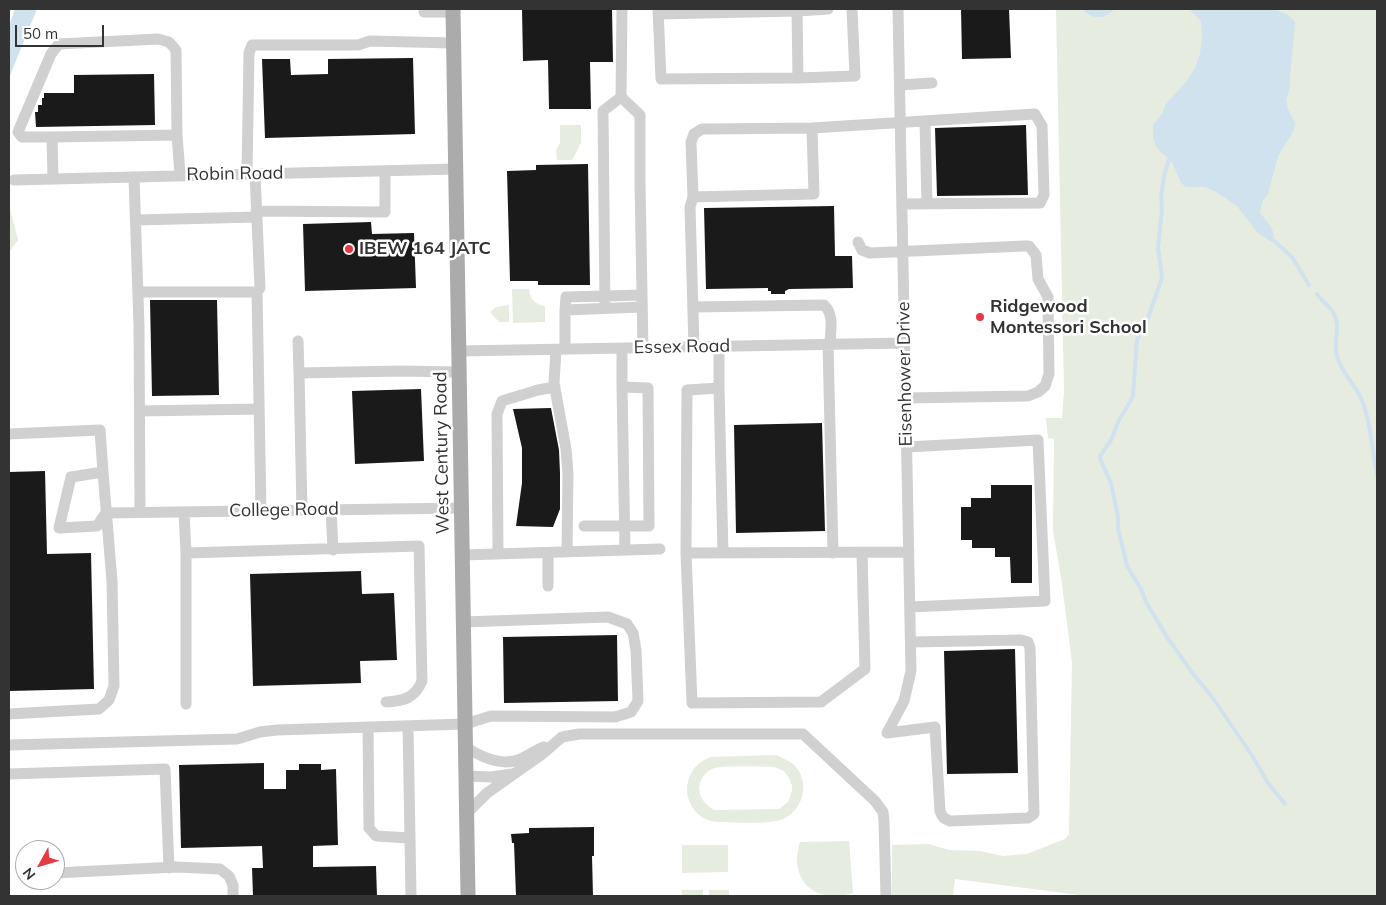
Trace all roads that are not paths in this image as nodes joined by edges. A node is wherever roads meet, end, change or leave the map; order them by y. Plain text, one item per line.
1 (622, 9) edge
2 (828, 9) edge
3 (852, 9) edge
4 (898, 9) edge
5 (453, 10) edge
6 (797, 10) edge
7 (658, 11) edge
8 (424, 12) dead end
9 (454, 44) junction
10 (798, 78) junction
11 (932, 83) dead end
12 (900, 85) junction
13 (621, 96) junction
14 (925, 122) junction
15 (900, 123) junction
16 (812, 128) junction
17 (177, 135) junction
18 (52, 137) junction
19 (456, 169) junction
20 (385, 171) junction
21 (251, 174) junction
22 (180, 175) junction
23 (134, 177) junction
24 (54, 179) junction
25 (14, 180) dead end
26 (693, 197) junction
27 (902, 204) junction
28 (927, 204) junction
29 (256, 214) junction
30 (136, 220) junction
31 (858, 242) dead end
32 (903, 251) junction
33 (138, 292) junction
34 (257, 292) junction
35 (605, 295) junction
36 (642, 301) junction
37 (694, 307) junction
38 (605, 308) junction
39 (565, 310) junction
40 (298, 341) dead end
41 (905, 343) junction
42 (829, 344) junction
43 (694, 347) junction
44 (719, 347) junction
45 (622, 348) junction
46 (643, 348) junction
47 (560, 349) junction
48 (459, 351) junction
49 (460, 372) junction
50 (299, 373) junction
51 (555, 386) junction
52 (622, 387) junction
53 (719, 388) junction
54 (906, 398) junction
55 (259, 409) junction
56 (140, 411) junction
57 (9, 434) edge
58 (907, 447) junction
59 (103, 472) junction
60 (462, 508) junction
61 (302, 510) junction
62 (331, 510) junction
63 (261, 511) junction
64 (140, 512) junction
65 (184, 512) junction
66 (106, 513) junction
67 (584, 526) dead end
68 (625, 526) junction
69 (660, 549) dead end
70 (333, 550) junction
71 (625, 550) junction
72 (567, 552) junction
73 (833, 552) junction
74 (909, 552) junction
75 (186, 553) junction
76 (548, 553) junction
77 (686, 553) junction
78 (723, 553) junction
79 (862, 553) junction
80 (498, 554) junction
81 (462, 555) junction
82 (548, 586) dead end
83 (910, 607) junction
84 (464, 622) junction
85 (911, 642) junction
86 (386, 702) dead end
87 (186, 704) dead end
88 (9, 714) edge
89 (465, 724) junction
90 (408, 726) junction
91 (368, 727) junction
92 (555, 743) junction
93 (9, 745) edge
94 (466, 746) junction
95 (516, 773) junction
96 (9, 774) edge
97 (466, 776) junction
98 (467, 813) junction
99 (410, 838) junction
100 (169, 868) junction
101 (65, 873) edge
102 (233, 896) edge
103 (411, 896) edge
104 (468, 896) edge
105 (886, 896) edge

1 - 13 street
2 - 6 street
3 - 10 street
4 - 12 street, Eisenhower Drive
5 - 8 street
5 - 9 main road, West Century Road
6 - 7 street
6 - 10 street
7 - 10 street
9 - 19 main road, West Century Road
9 - 21 street
11 - 12 street
12 - 15 street, Eisenhower Drive
13 - 35 street
13 - 36 street
14 - 15 street
14 - 28 street
14 - 28 street
15 - 16 street
15 - 27 street, Eisenhower Drive
16 - 26 street
16 - 26 street
17 - 18 street
17 - 18 street
17 - 22 street
18 - 24 street
19 - 20 street, Robin Road
19 - 48 main road, West Century Road
20 - 21 street, Robin Road
20 - 29 street
21 - 22 street, Robin Road
21 - 29 street
22 - 23 street, Robin Road
23 - 24 street, Robin Road
23 - 30 street
24 - 25 street, Robin Road
26 - 37 street
27 - 28 street
27 - 32 street, Eisenhower Drive
29 - 30 street
29 - 34 street
30 - 33 street
31 - 32 street
32 - 41 street, Eisenhower Drive
32 - 54 street
33 - 34 street
33 - 56 street
34 - 55 street
35 - 36 street
35 - 38 street
35 - 39 street
36 - 38 street
36 - 46 street
37 - 42 street
37 - 43 street
38 - 39 street
39 - 47 street
40 - 50 street
41 - 42 street, Essex Road
41 - 54 street, Eisenhower Drive
42 - 44 street, Essex Road
42 - 73 street
43 - 44 street, Essex Road
43 - 46 street, Essex Road
44 - 53 street
45 - 46 street, Essex Road
45 - 47 street, Essex Road
45 - 52 street
47 - 48 street, Essex Road
47 - 51 street
48 - 49 main road, West Century Road
49 - 50 street
49 - 60 main road, West Century Road
50 - 61 street
51 - 72 street
51 - 80 street
52 - 68 street
52 - 68 street
53 - 77 street
53 - 78 street
54 - 58 street, Eisenhower Drive
55 - 56 street
55 - 63 street
56 - 64 street
57 - 59 street
58 - 74 street, Eisenhower Drive
58 - 83 street
59 - 66 street
59 - 66 street
60 - 62 street, College Road
60 - 81 main road, West Century Road
61 - 62 street, College Road
61 - 63 street, College Road
62 - 70 street
63 - 65 street, College Road
64 - 65 street, College Road
64 - 66 street, College Road
65 - 75 street
66 - 88 street
67 - 68 street
68 - 71 street
69 - 71 street
70 - 75 street
70 - 86 street
71 - 72 street
72 - 76 street
73 - 78 street
73 - 79 street
74 - 79 street
74 - 83 street, Eisenhower Drive
75 - 87 street
76 - 80 street
76 - 82 street
77 - 78 street
77 - 79 street
80 - 81 street
81 - 84 main road, West Century Road
83 - 85 street, Eisenhower Drive
84 - 89 main road, West Century Road
84 - 89 street
85 - 85 street, Eisenhower Drive
89 - 90 street
89 - 94 main road, West Century Road
90 - 91 street
90 - 99 street
91 - 93 street
91 - 99 street
92 - 94 street
92 - 95 street
92 - 105 street
94 - 97 main road, West Century Road
95 - 97 street
95 - 98 street
96 - 100 street
97 - 98 main road, West Century Road
98 - 104 main road, West Century Road
99 - 103 street
100 - 101 street
100 - 102 street

